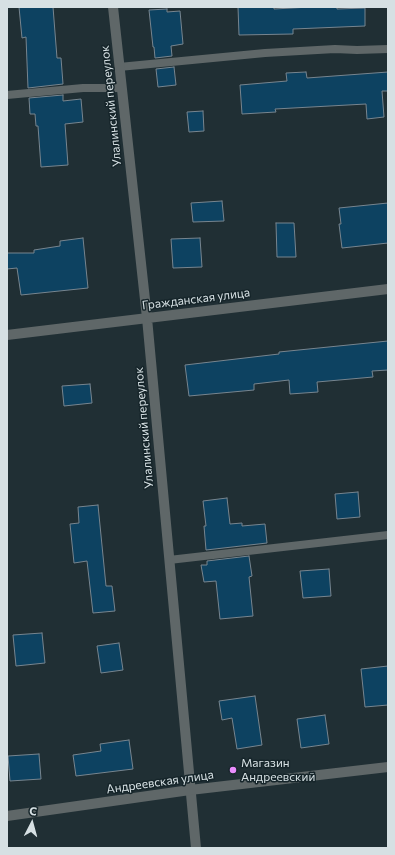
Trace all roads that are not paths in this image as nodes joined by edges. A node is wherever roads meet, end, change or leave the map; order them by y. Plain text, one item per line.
1 (113, 7) edge
2 (388, 49) edge
3 (119, 66) junction
4 (122, 88) junction
5 (7, 95) edge
6 (388, 289) edge
7 (147, 318) junction
8 (7, 335) edge
9 (388, 535) edge
10 (169, 560) junction
11 (388, 767) edge
12 (190, 790) junction
13 (7, 816) edge
14 (196, 848) edge

1 - 3 street, Улалинский переулок
2 - 3 lane
3 - 4 street, Улалинский переулок
4 - 5 lane
4 - 7 street, Улалинский переулок
6 - 7 street, Гражданская улица
7 - 8 street, Гражданская улица
7 - 10 street, Улалинский переулок
9 - 10 lane
10 - 12 street, Улалинский переулок
11 - 12 street, Андреевская улица
12 - 13 street, Андреевская улица
12 - 14 street, Улалинский переулок

